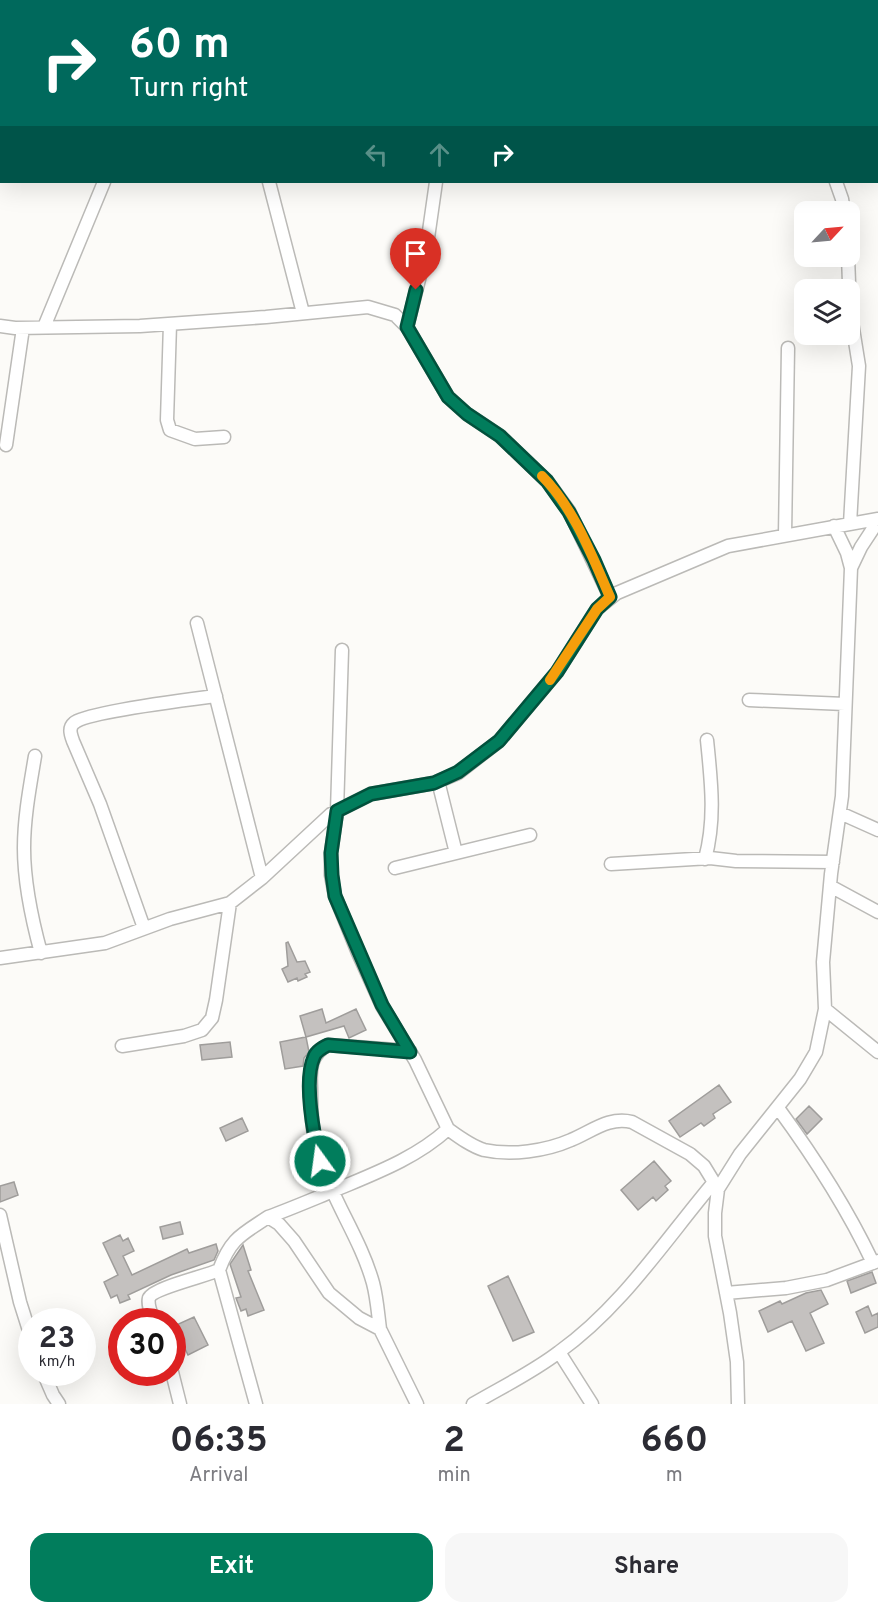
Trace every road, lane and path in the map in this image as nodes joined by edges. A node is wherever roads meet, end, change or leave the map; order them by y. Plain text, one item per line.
1 (104, 183) edge
2 (270, 183) edge
3 (436, 183) edge
4 (836, 183) edge
5 (842, 201) edge
6 (849, 267) edge
7 (303, 313) junction
8 (170, 324) junction
9 (0, 326) edge
10 (44, 327) junction
11 (407, 327) junction
12 (23, 328) junction
13 (788, 348) dead end
14 (224, 437) dead end
15 (6, 445) dead end
16 (878, 520) edge
17 (850, 524) junction
18 (834, 526) junction
19 (786, 535) junction
20 (851, 568) junction
21 (610, 597) junction
22 (197, 623) dead end
23 (342, 650) dead end
24 (216, 696) junction
25 (749, 700) dead end
26 (845, 704) junction
27 (707, 740) dead end
28 (35, 756) dead end
29 (438, 781) junction
30 (337, 811) junction
31 (840, 813) junction
32 (878, 830) edge
33 (530, 835) dead end
34 (456, 853) junction
35 (705, 859) junction
36 (833, 862) junction
37 (611, 864) dead end
38 (395, 868) dead end
39 (262, 878) junction
40 (830, 886) junction
41 (230, 903) junction
42 (878, 912) edge
43 (144, 928) junction
44 (41, 953) junction
45 (0, 958) edge
46 (825, 1009) junction
47 (122, 1046) dead end
48 (410, 1052) junction
49 (878, 1052) edge
50 (778, 1108) junction
51 (448, 1129) junction
52 (716, 1185) junction
53 (333, 1190) junction
54 (0, 1215) edge
55 (267, 1217) junction
56 (876, 1262) edge
57 (219, 1270) junction
58 (726, 1293) junction
59 (22, 1308) edge
60 (150, 1308) edge
61 (380, 1329) junction
62 (559, 1352) junction
63 (49, 1386) edge
64 (176, 1386) edge
65 (59, 1404) edge
66 (180, 1404) edge
67 (256, 1404) edge
68 (417, 1404) edge
69 (473, 1404) edge
70 (592, 1404) edge
71 (738, 1404) edge

1 - 10 street
2 - 7 street
3 - 11 street
4 - 5 street
6 - 17 street
7 - 8 street
7 - 11 street
8 - 10 street
8 - 14 street
9 - 12 street
10 - 12 street
11 - 21 street
12 - 15 street
13 - 19 street
16 - 17 street
16 - 20 street
17 - 18 street
18 - 19 street
18 - 20 street
19 - 21 street
20 - 26 street
21 - 29 street
22 - 24 street
23 - 30 street
24 - 39 street
24 - 43 street
25 - 26 street
26 - 31 street
27 - 35 street
28 - 44 street
29 - 30 street
29 - 34 street
30 - 39 street
30 - 48 street
31 - 32 street
31 - 36 street
33 - 34 street
34 - 38 street
35 - 36 street
35 - 37 street
36 - 40 street
39 - 41 street
40 - 42 street
40 - 46 street
41 - 43 street
41 - 47 street
43 - 44 street
44 - 45 street
46 - 49 street
46 - 50 street
48 - 51 street
48 - 53 street
50 - 52 street
50 - 56 street
51 - 52 street
51 - 53 street
52 - 58 street
52 - 62 street
53 - 55 street
53 - 61 street
54 - 59 street
55 - 57 street
55 - 61 street
56 - 58 street
57 - 60 street
57 - 67 street
58 - 71 street
61 - 68 street
62 - 69 street
62 - 70 street
63 - 65 street
64 - 66 street

